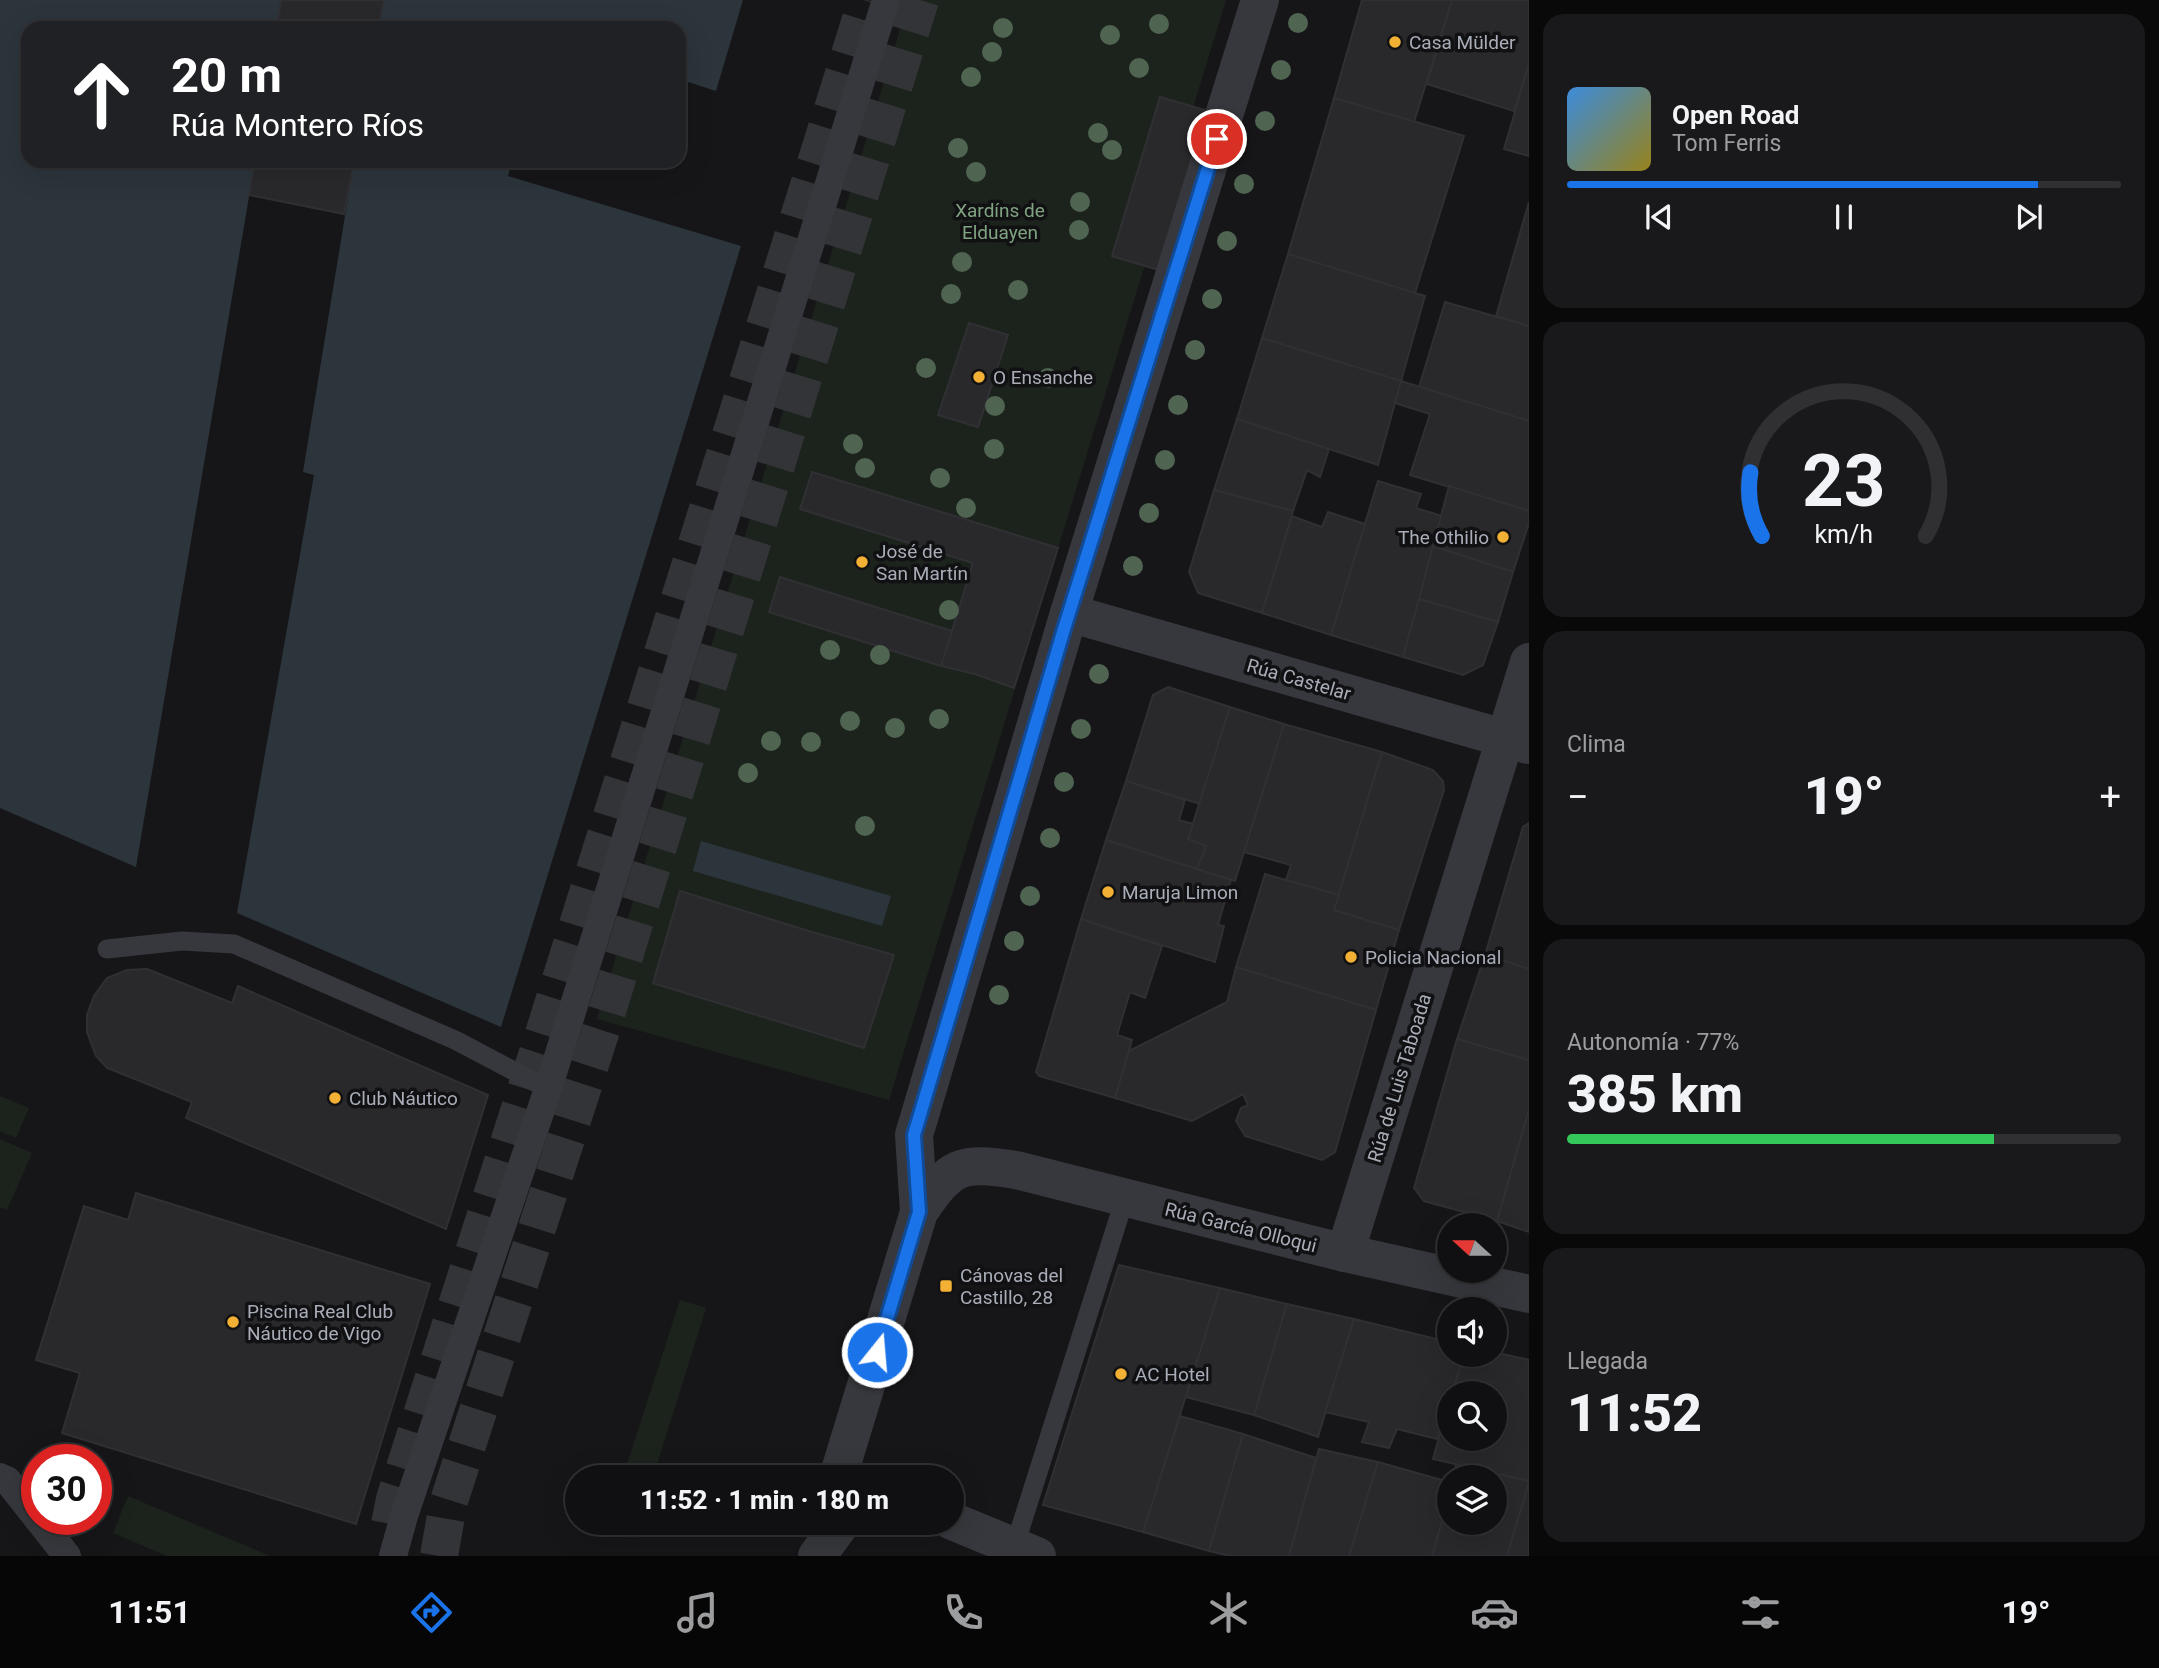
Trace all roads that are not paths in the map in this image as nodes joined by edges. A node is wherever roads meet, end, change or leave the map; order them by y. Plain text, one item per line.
1 (886, 0) edge
2 (1260, 0) edge
3 (1069, 613) junction
4 (1529, 662) edge
5 (1517, 741) edge
6 (107, 949) dead end
7 (548, 1089) junction
8 (1125, 1198) junction
9 (919, 1212) junction
10 (1345, 1253) junction
11 (1529, 1294) edge
12 (842, 1465) edge
13 (0, 1477) edge
14 (21, 1498) edge
15 (964, 1526) edge
16 (50, 1535) edge
17 (821, 1535) edge
18 (832, 1535) edge
19 (1027, 1553) edge
20 (67, 1556) edge
21 (393, 1556) edge
22 (815, 1556) edge

1 - 7 street
2 - 3 street
3 - 5 street, Rúa Castelar
3 - 9 street
4 - 5 street, Rúa de Luis Taboada
5 - 10 street, Rúa de Luis Taboada
6 - 7 lane
7 - 21 street
8 - 9 street, Rúa García Olloqui
8 - 10 street, Rúa García Olloqui
8 - 19 lane
9 - 12 street
10 - 11 street, Rúa García Olloqui
13 - 14 street
15 - 19 street
16 - 20 street
17 - 22 street
18 - 22 street

